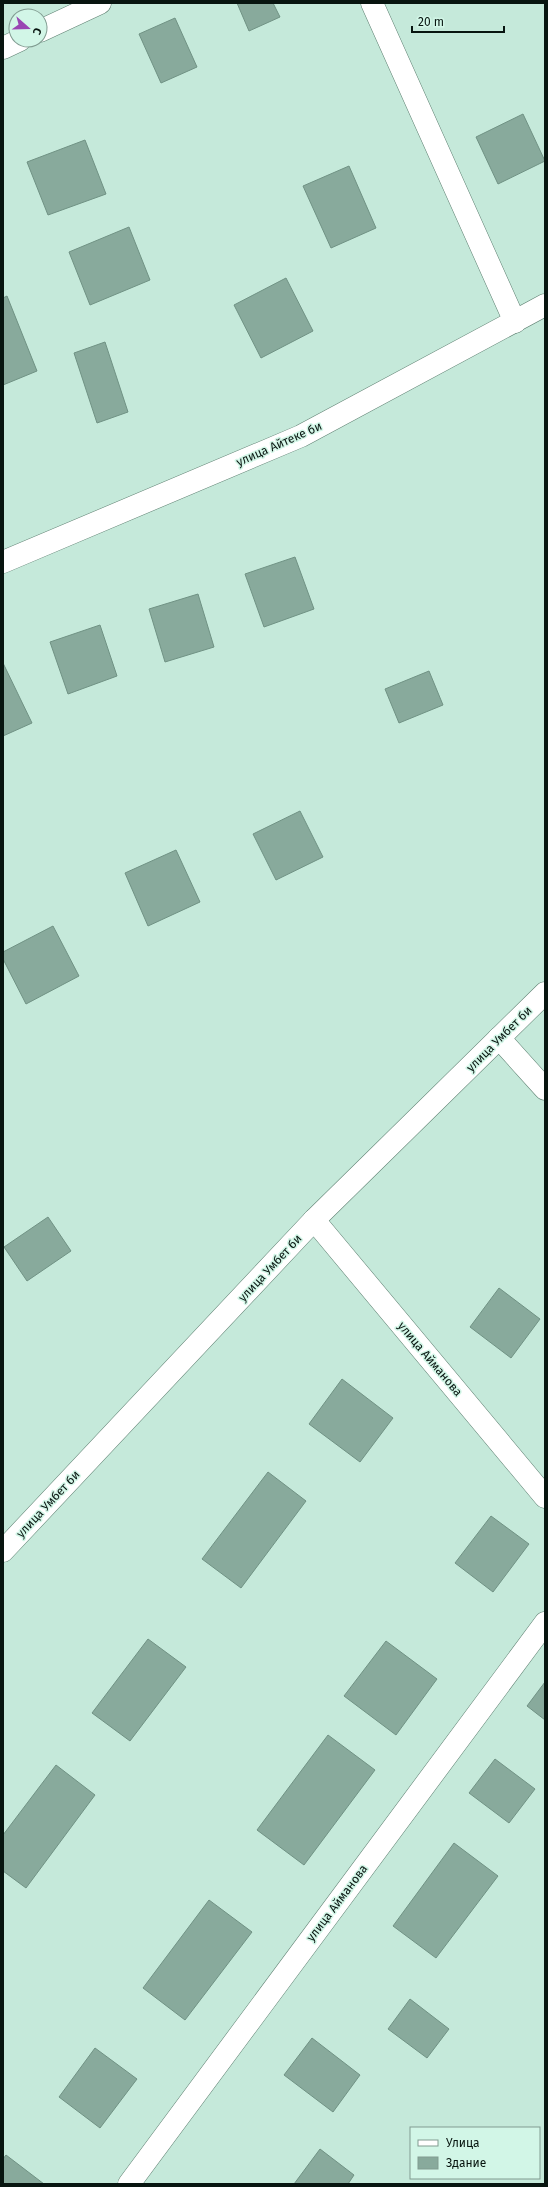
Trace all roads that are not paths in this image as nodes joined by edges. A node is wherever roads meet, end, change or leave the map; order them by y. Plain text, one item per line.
1 (100, 3) edge
2 (372, 3) edge
3 (48, 27) edge
4 (545, 305) edge
5 (515, 322) junction
6 (3, 562) edge
7 (545, 993) edge
8 (500, 1038) junction
9 (545, 1089) edge
10 (314, 1220) junction
11 (545, 1497) edge
12 (3, 1551) edge
13 (545, 1623) edge
14 (129, 2184) edge

1 - 3 street
2 - 5 street
4 - 5 street, улица Айтеке би
5 - 6 street, улица Айтеке би
7 - 8 street, улица Умбет би
8 - 9 street
8 - 10 street, улица Умбет би
10 - 11 street, улица Айманова
10 - 12 street, улица Умбет би
13 - 14 street, улица Айманова

